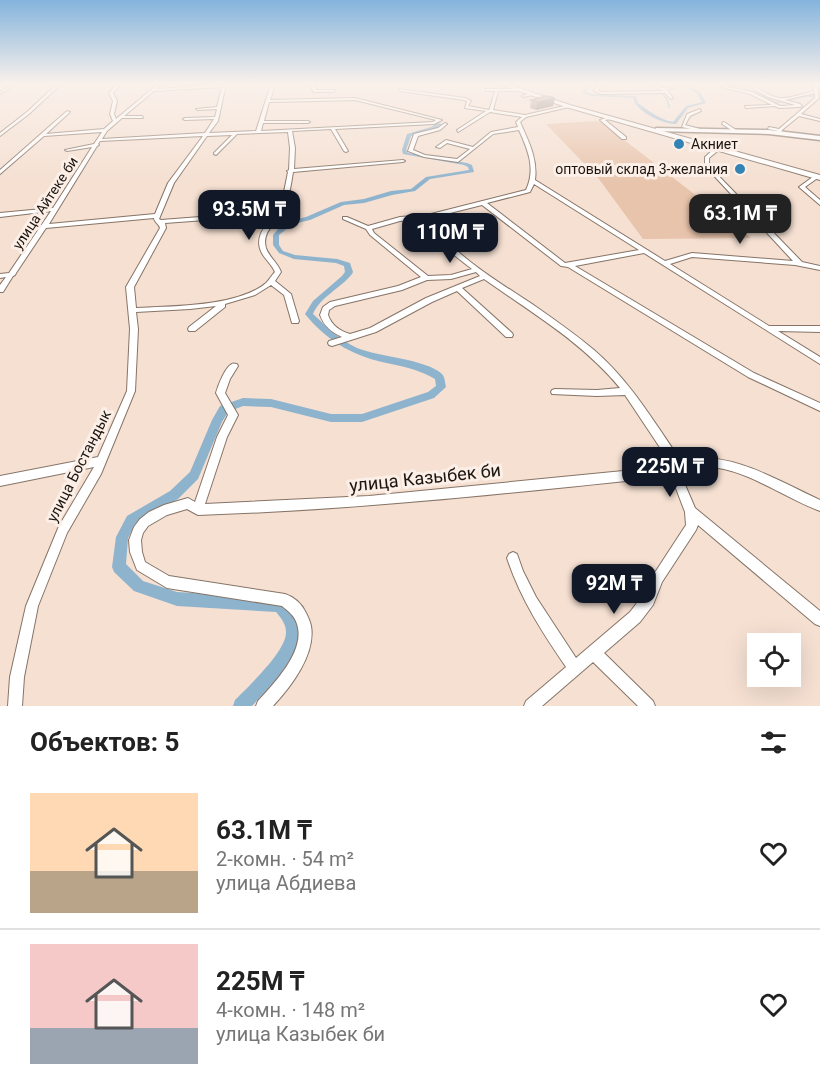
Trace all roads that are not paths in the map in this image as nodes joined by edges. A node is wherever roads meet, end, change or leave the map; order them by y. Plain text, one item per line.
1 (23, 117) edge
2 (63, 117) edge
3 (120, 117) edge
4 (142, 117) dead end
5 (263, 117) edge
6 (433, 117) edge
7 (479, 117) edge
8 (524, 117) edge
9 (605, 117) edge
10 (687, 117) edge
11 (794, 117) edge
12 (217, 118) joint
13 (609, 118) junction
14 (117, 119) junction
15 (184, 119) dead end
16 (261, 122) junction
17 (308, 122) dead end
18 (630, 123) junction
19 (723, 123) dead end
20 (445, 124) dead end
21 (521, 128) junction
22 (769, 128) dead end
23 (333, 129) junction
24 (105, 130) junction
25 (458, 131) dead end
26 (2, 132) edge
27 (258, 132) junction
28 (290, 132) junction
29 (737, 132) junction
30 (780, 132) junction
31 (236, 133) junction
32 (720, 133) junction
33 (207, 134) junction
34 (45, 135) junction
35 (691, 135) junction
36 (624, 138) dead end
37 (820, 138) edge
38 (98, 142) junction
39 (438, 147) dead end
40 (473, 148) junction
41 (718, 148) junction
42 (67, 150) dead end
43 (346, 151) dead end
44 (445, 152) dead end
45 (216, 154) dead end
46 (439, 158) junction
47 (403, 161) dead end
48 (290, 171) junction
49 (0, 174) edge
50 (818, 177) edge
51 (533, 180) junction
52 (817, 196) edge
53 (483, 203) junction
54 (820, 203) edge
55 (56, 209) junction
56 (279, 213) junction
57 (0, 215) edge
58 (427, 217) junction
59 (345, 218) dead end
60 (159, 219) junction
61 (45, 226) junction
62 (368, 228) junction
63 (646, 251) junction
64 (665, 263) junction
65 (569, 265) junction
66 (801, 265) junction
67 (820, 268) edge
68 (477, 270) junction
69 (13, 274) junction
70 (0, 276) edge
71 (485, 276) junction
72 (426, 278) junction
73 (272, 282) junction
74 (457, 287) junction
75 (0, 290) edge
76 (222, 304) junction
77 (133, 310) junction
78 (295, 321) dead end
79 (770, 328) junction
80 (192, 329) dead end
81 (820, 329) edge
82 (509, 335) dead end
83 (346, 338) junction
84 (332, 344) dead end
85 (820, 361) edge
86 (234, 366) dead end
87 (627, 391) junction
88 (555, 392) dead end
89 (820, 407) edge
90 (101, 460) junction
91 (676, 468) junction
92 (0, 481) edge
93 (820, 506) edge
94 (198, 510) junction
95 (691, 512) junction
96 (513, 558) dead end
97 (820, 619) edge
98 (595, 654) junction
99 (575, 669) junction
100 (15, 706) edge
101 (263, 706) edge
102 (531, 706) edge
103 (648, 706) edge

1 - 26 street
2 - 34 street
3 - 14 street, улица Айтеке би
4 - 14 street
5 - 16 street
6 - 23 street
7 - 25 street
8 - 21 street
9 - 13 main road
10 - 32 street
11 - 30 street
12 - 15 street
12 - 33 street, улица Бостандык
13 - 18 main road
13 - 36 street
14 - 24 street, улица Айтеке би
16 - 17 street
16 - 27 street
18 - 35 main road
18 - 35 main road
19 - 29 street
20 - 46 street
21 - 40 street
21 - 51 street
22 - 30 street
23 - 28 street
23 - 43 street
24 - 34 street
24 - 38 street, улица Айтеке би
27 - 28 street
27 - 31 street
28 - 48 street
29 - 30 street
29 - 32 street
30 - 37 street
31 - 33 street
31 - 45 street
32 - 35 street
33 - 38 street
33 - 60 street, улица Бостандык
34 - 49 street
35 - 41 main road
38 - 42 street
38 - 55 street, улица Айтеке би
39 - 40 street
40 - 46 street
41 - 50 main road
41 - 66 street
44 - 46 street
47 - 48 street
48 - 56 street
50 - 52 street
51 - 53 street
51 - 63 street
52 - 54 street
53 - 58 street
53 - 65 street
55 - 57 street
55 - 61 street, улица Айтеке би
56 - 60 street
56 - 73 street
58 - 62 street
58 - 68 street
59 - 62 street
60 - 61 street
60 - 77 street, улица Бостандык
61 - 69 street, улица Айтеке би
62 - 72 street
63 - 64 street
63 - 65 street
64 - 66 street
64 - 79 street
65 - 89 street
66 - 67 street
68 - 71 street
68 - 72 street
69 - 70 street
69 - 75 street, улица Айтеке би
71 - 74 street
71 - 87 street
72 - 83 street
73 - 76 street
73 - 78 street
74 - 82 street
74 - 83 street
76 - 77 street
76 - 80 street
77 - 90 street, улица Бостандык
79 - 81 street
79 - 85 street
83 - 84 street
86 - 94 street
87 - 88 street
87 - 91 street
90 - 92 street
90 - 100 street, улица Бостандык
91 - 93 street, улица Казыбек би
91 - 94 street, улица Казыбек би
91 - 95 street
94 - 101 street, улица Казыбек би
95 - 97 street
95 - 98 street
96 - 99 street
98 - 99 street
98 - 103 street
99 - 102 street

